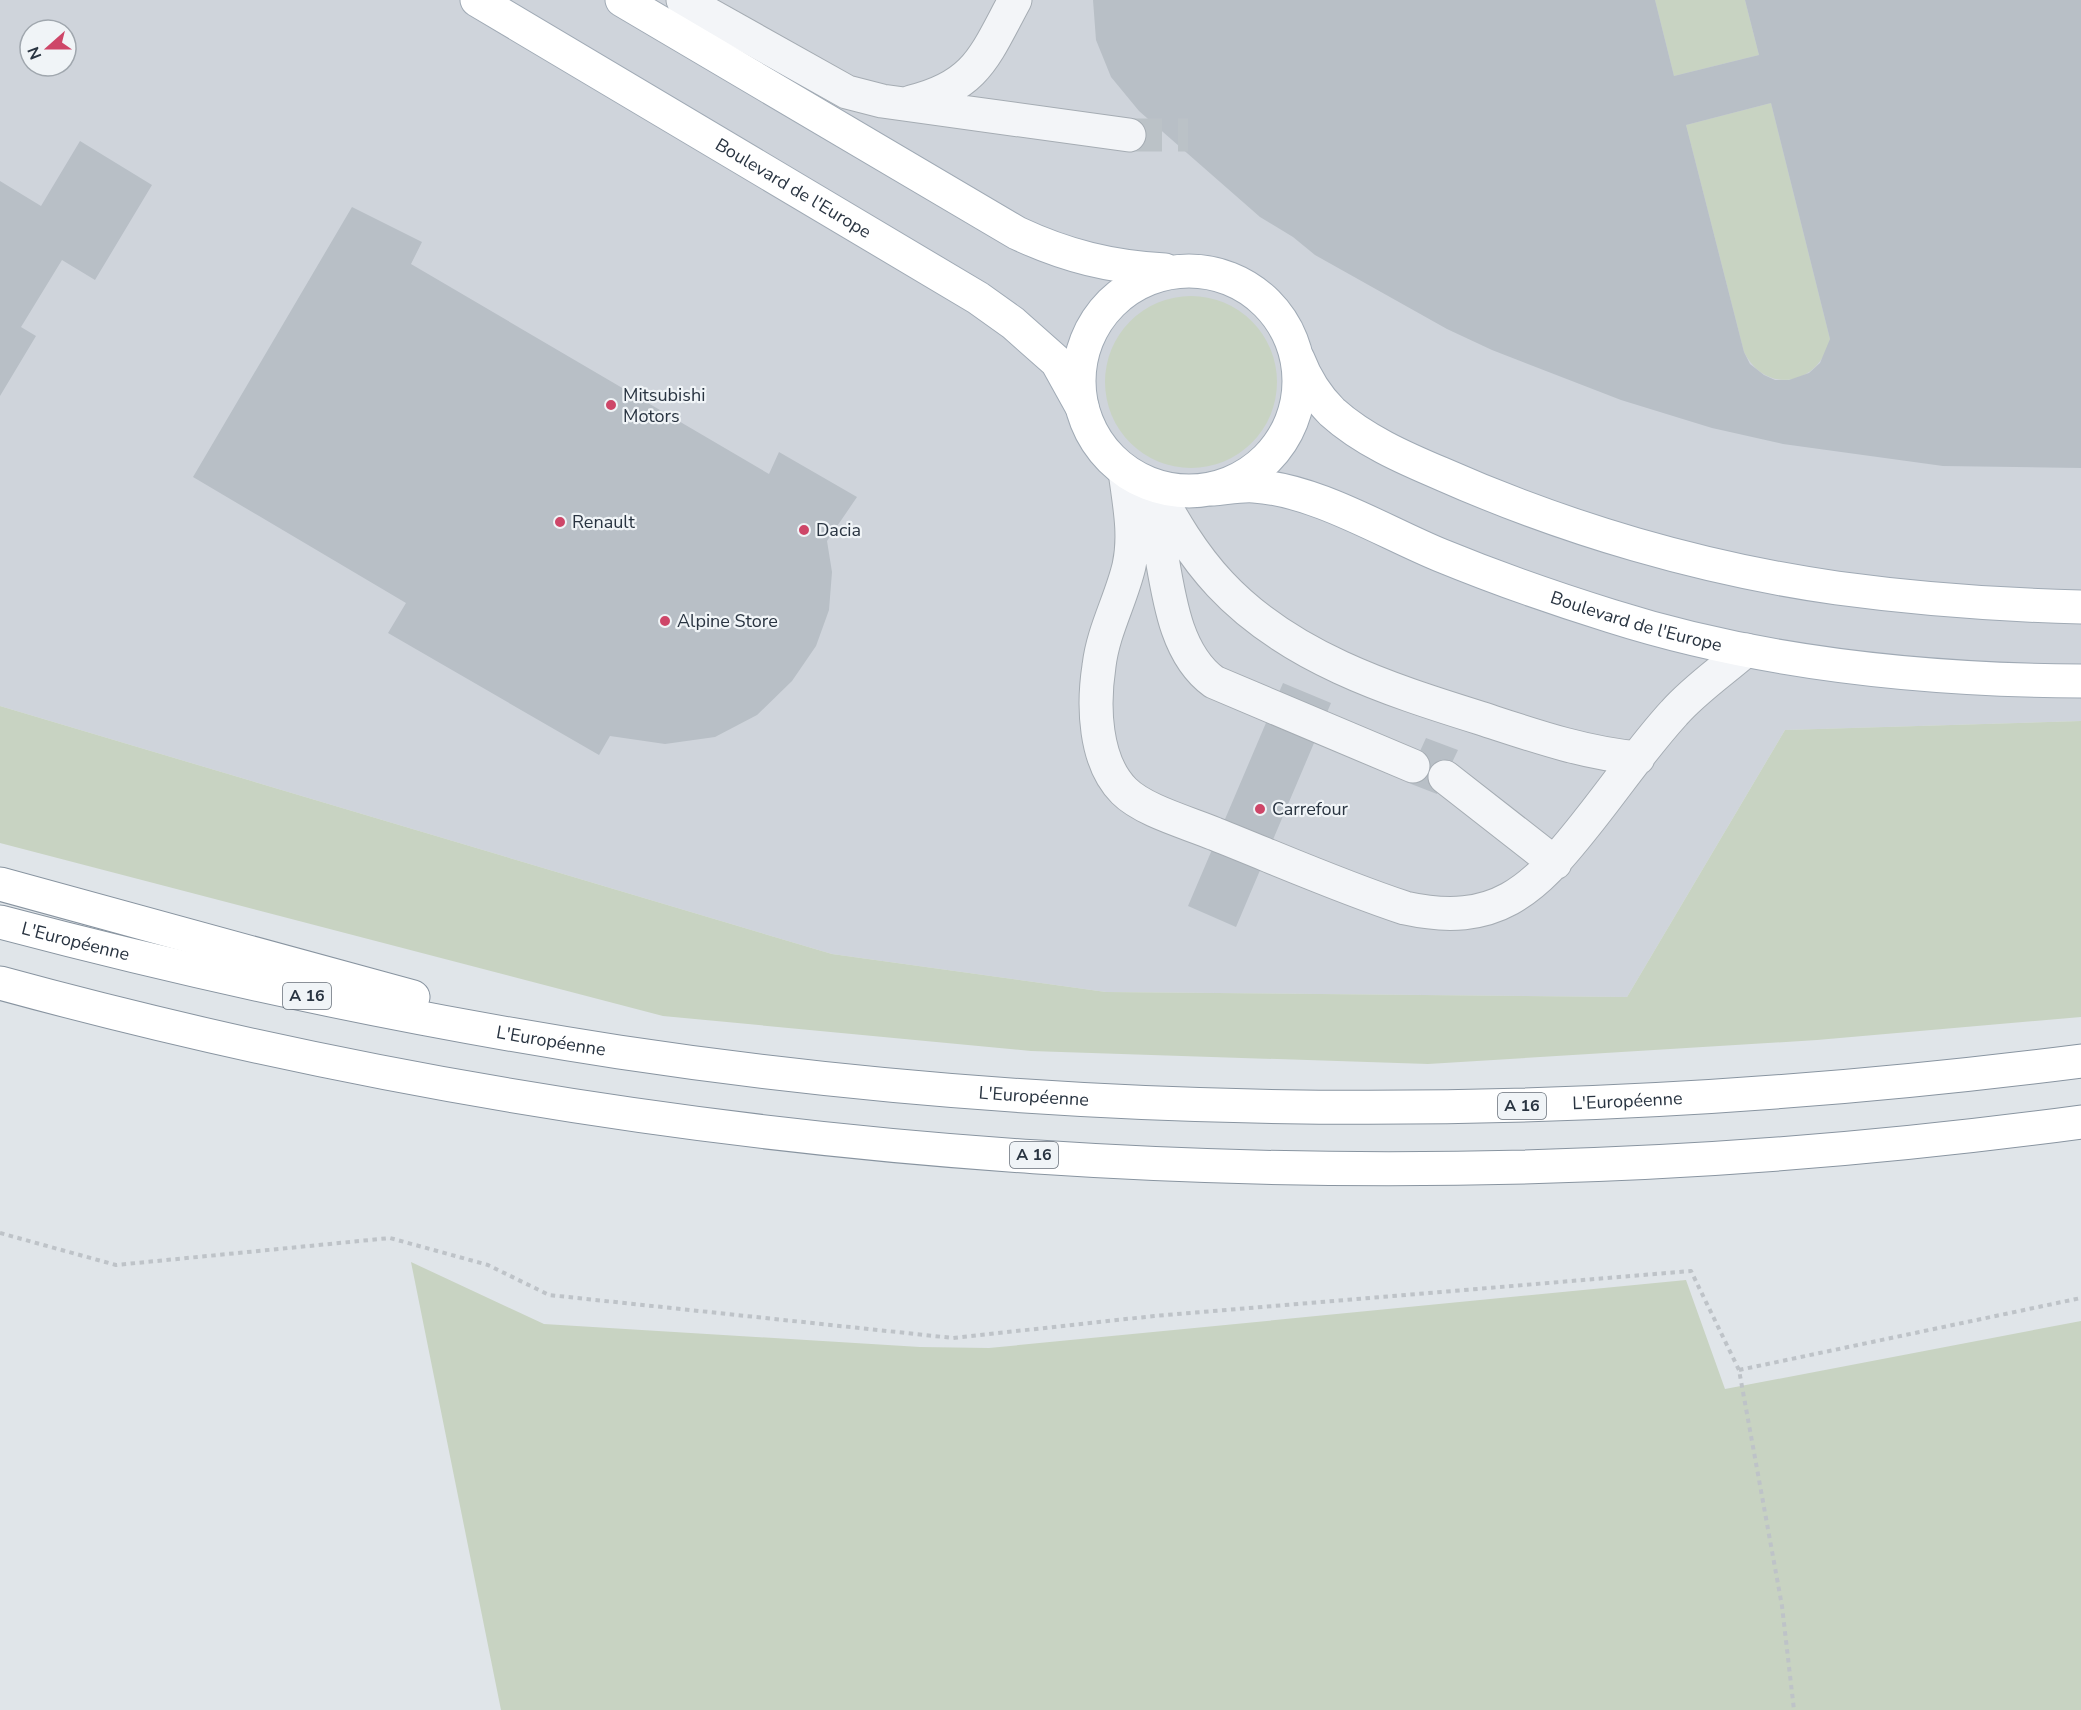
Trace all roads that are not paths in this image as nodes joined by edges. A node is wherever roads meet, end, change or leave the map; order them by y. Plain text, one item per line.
1 (477, 0) edge
2 (622, 0) edge
3 (683, 0) edge
4 (1015, 0) edge
5 (903, 104) junction
6 (1129, 135) tunnel mouth
7 (1178, 271) junction
8 (1298, 359) junction
9 (1082, 407) junction
10 (1140, 479) junction
11 (1213, 489) junction
12 (2081, 607) edge
13 (1746, 650) junction
14 (2081, 681) edge
15 (1638, 758) junction
16 (1413, 766) dead end
17 (1445, 777) dead end
18 (1555, 863) junction
19 (0, 884) edge
20 (0, 922) edge
21 (0, 983) edge
22 (618, 1052) junction
23 (2081, 1061) edge
24 (2081, 1122) edge

1 - 9 main road, Boulevard de l'Europe
2 - 7 main road
3 - 5 lane
4 - 5 lane
5 - 6 lane
7 - 8 main road
7 - 9 main road
8 - 11 main road
8 - 12 main road
9 - 10 main road
10 - 11 main road, Boulevard de l'Europe
10 - 15 lane
10 - 16 lane
10 - 18 lane
11 - 13 main road, Boulevard de l'Europe
13 - 14 main road, Boulevard de l'Europe
13 - 15 lane
15 - 18 lane
17 - 18 lane
19 - 22 main road
20 - 22 main road, L'Européenne / A 16
21 - 24 main road, A 16
22 - 23 main road, L'Européenne / A 16

